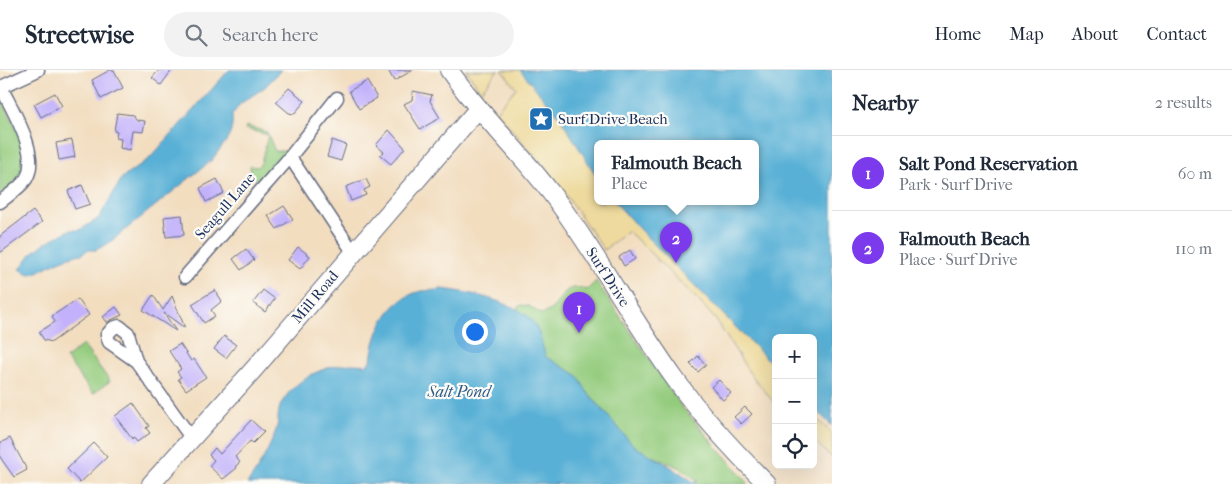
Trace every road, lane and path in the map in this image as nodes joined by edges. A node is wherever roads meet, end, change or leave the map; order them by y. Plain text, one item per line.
1 (38, 70) edge
2 (449, 70) edge
3 (1, 86) edge
4 (337, 98) dead end
5 (478, 109) junction
6 (290, 157) junction
7 (0, 202) edge
8 (353, 252) junction
9 (185, 277) dead end
10 (136, 361) dead end
11 (192, 438) junction
12 (151, 484) edge
13 (767, 484) edge

1 - 3 street
2 - 5 main road, Surf Drive
3 - 7 street
4 - 6 street, Seagull Lane
5 - 8 main road, Mill Road
5 - 13 main road, Surf Drive
6 - 8 street
6 - 9 street, Seagull Lane
8 - 11 main road, Mill Road
10 - 11 street
11 - 12 main road, Mill Road

